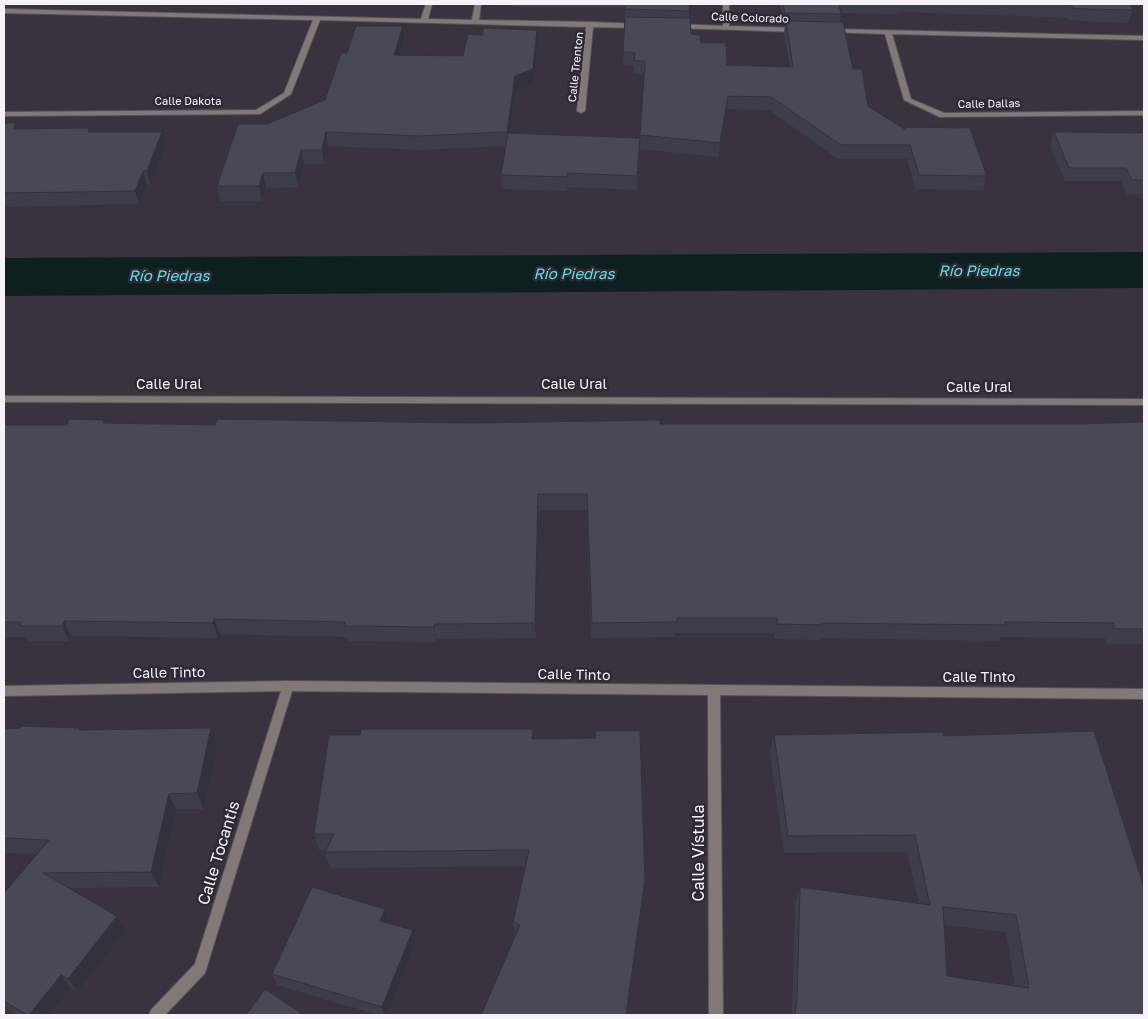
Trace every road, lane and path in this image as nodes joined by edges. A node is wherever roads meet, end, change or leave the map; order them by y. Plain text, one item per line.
1 (429, 4) edge
2 (478, 4) edge
3 (726, 4) edge
4 (4, 11) edge
5 (317, 19) junction
6 (424, 21) junction
7 (476, 22) junction
8 (590, 24) junction
9 (650, 26) edge
10 (669, 26) edge
11 (726, 27) junction
12 (803, 30) edge
13 (822, 31) edge
14 (888, 33) junction
15 (1144, 38) edge
16 (581, 111) dead end
17 (1144, 113) edge
18 (4, 114) edge
19 (4, 399) edge
20 (1144, 402) edge
21 (288, 686) junction
22 (714, 691) junction
23 (4, 692) edge
24 (1144, 695) edge
25 (156, 1015) edge
26 (716, 1015) edge

1 - 6 street
2 - 7 street
3 - 11 street
4 - 5 street
5 - 6 street
5 - 18 street, Calle Dakota
6 - 7 street
7 - 8 street
8 - 9 street
8 - 16 street, Calle Trenton
10 - 11 street, Calle Colorado
11 - 12 street, Calle Colorado
13 - 14 street
14 - 15 street
14 - 17 street, Calle Dallas
19 - 20 street, Calle Ural
21 - 22 street, Calle Tinto
21 - 23 street, Calle Tinto
21 - 25 street, Calle Tocantis
22 - 24 street, Calle Tinto
22 - 26 street, Calle Vístula

